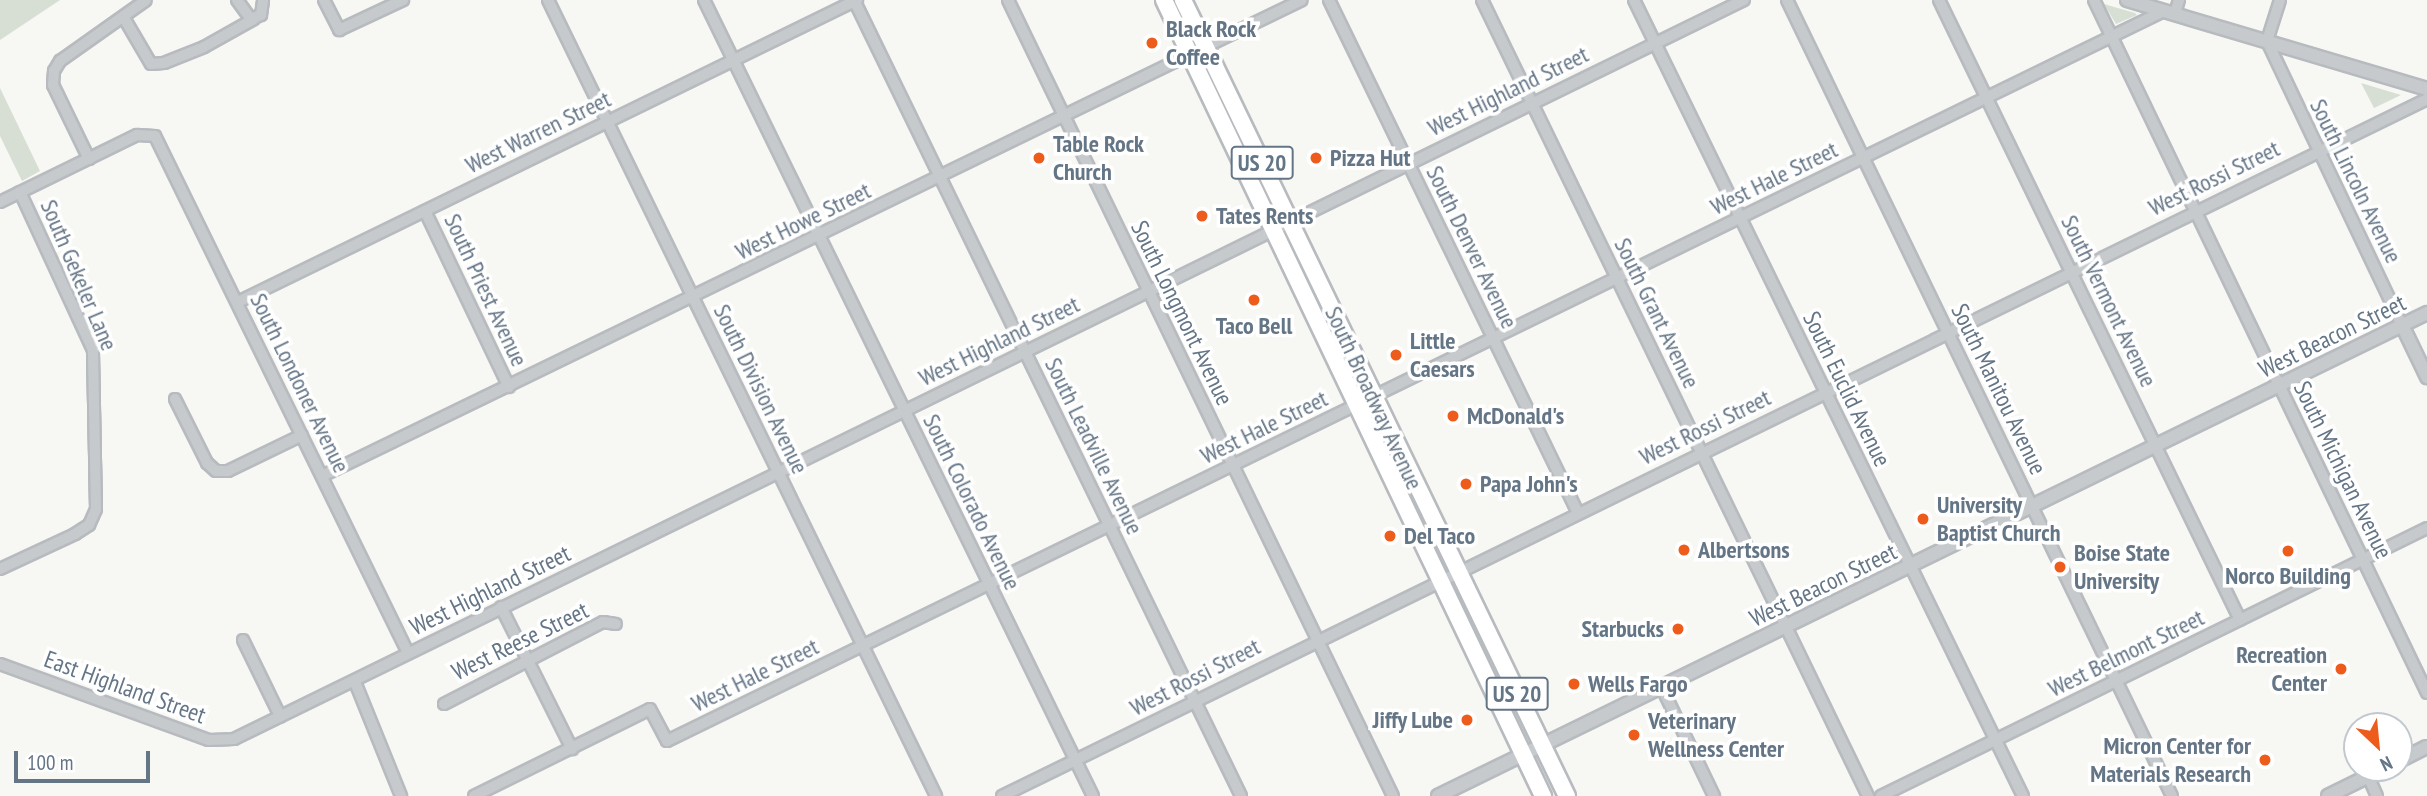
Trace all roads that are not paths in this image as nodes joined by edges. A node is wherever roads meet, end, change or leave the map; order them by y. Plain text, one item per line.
1 (146, 0) edge
2 (237, 0) edge
3 (263, 0) edge
4 (324, 0) edge
5 (403, 0) edge
6 (548, 0) edge
7 (704, 0) edge
8 (855, 0) edge
9 (1008, 0) edge
10 (1164, 0) edge
11 (1183, 0) edge
12 (1302, 0) edge
13 (1329, 0) edge
14 (1482, 0) edge
15 (1634, 0) edge
16 (1744, 0) edge
17 (1787, 0) edge
18 (1939, 0) edge
19 (2094, 0) edge
20 (2127, 0) edge
21 (2179, 0) edge
22 (2280, 0) edge
23 (2169, 12) junction
24 (124, 18) junction
25 (254, 19) junction
26 (2110, 37) junction
27 (2267, 41) junction
28 (1655, 43) junction
29 (1206, 47) junction
30 (1190, 55) junction
31 (733, 60) junction
32 (2427, 89) edge
33 (1987, 97) junction
34 (2427, 99) edge
35 (1532, 103) junction
36 (1063, 117) junction
37 (607, 122) junction
38 (2318, 151) junction
39 (1863, 158) junction
40 (89, 159) junction
41 (1408, 164) junction
42 (940, 177) junction
43 (20, 192) junction
44 (0, 202) edge
45 (425, 211) junction
46 (2195, 211) junction
47 (1740, 218) junction
48 (1290, 221) junction
49 (1275, 229) junction
50 (819, 236) junction
51 (2071, 271) junction
52 (1617, 278) junction
53 (1148, 291) junction
54 (693, 298) junction
55 (238, 302) junction
56 (2427, 313) edge
57 (2402, 325) junction
58 (1948, 332) junction
59 (1493, 338) junction
60 (1024, 352) junction
61 (2427, 377) edge
62 (2279, 386) junction
63 (509, 387) junction
64 (1825, 392) junction
65 (1375, 396) junction
66 (175, 399) dead end
67 (1360, 404) junction
68 (904, 411) junction
69 (302, 435) junction
70 (2155, 446) junction
71 (1701, 452) junction
72 (1233, 466) junction
73 (778, 472) junction
74 (322, 476) junction
75 (2032, 506) junction
76 (1578, 513) junction
77 (1109, 526) junction
78 (2427, 528) edge
79 (2363, 560) junction
80 (1910, 566) junction
81 (0, 569) edge
82 (1456, 572) junction
83 (1441, 579) junction
84 (989, 585) junction
85 (501, 607) junction
86 (2240, 620) junction
87 (616, 624) dead end
88 (1787, 626) junction
89 (243, 640) dead end
90 (1317, 640) junction
91 (862, 647) junction
92 (408, 653) junction
93 (527, 660) junction
94 (0, 664) edge
95 (2116, 681) junction
96 (355, 682) junction
97 (1662, 688) junction
98 (2427, 693) edge
99 (1194, 701) junction
100 (444, 705) dead end
101 (277, 718) junction
102 (1996, 740) junction
103 (1542, 747) junction
104 (572, 749) junction
105 (1523, 756) junction
106 (1076, 761) junction
107 (2356, 782) edge
108 (1464, 791) edge
109 (401, 796) edge
110 (474, 796) edge
111 (936, 796) edge
112 (1002, 796) edge
113 (1093, 796) edge
114 (1241, 796) edge
115 (1393, 796) edge
116 (1438, 796) edge
117 (1543, 796) edge
118 (1567, 796) edge
119 (1714, 796) edge
120 (1868, 796) edge
121 (1881, 796) edge
122 (2023, 796) edge
123 (2172, 796) edge
124 (2328, 796) edge

1 - 24 street
2 - 25 street
3 - 25 street
4 - 5 street
6 - 37 street, South Division Avenue
7 - 31 street, South Colorado Avenue
8 - 31 street, West Warren Street
8 - 42 street, South Leadville Avenue
9 - 36 street, South Longmont Avenue
10 - 30 main road, South Broadway Avenue / US 20
11 - 29 main road, South Broadway Avenue / US 20
12 - 29 street, West Howe Street
13 - 41 street, South Denver Avenue
14 - 35 street, South Grant Avenue
15 - 28 street, South Euclid Avenue
16 - 28 street, West Highland Street
17 - 39 street, South Manitou Avenue
18 - 33 street, South Vermont Avenue
19 - 26 street, South Michigan Avenue
20 - 23 street
21 - 23 street
22 - 27 street
23 - 26 street, West Hale Street
23 - 27 street
24 - 25 street
24 - 40 street
26 - 33 street, West Hale Street
26 - 46 street, South Michigan Avenue
27 - 32 street
27 - 38 street, South Lincoln Avenue
28 - 35 street, West Highland Street
28 - 47 street, South Euclid Avenue
29 - 30 street, West Howe Street
29 - 48 main road, South Broadway Avenue / US 20
30 - 36 street, West Howe Street
30 - 49 main road, South Broadway Avenue / US 20
31 - 37 street, West Warren Street
31 - 50 street, South Colorado Avenue
33 - 39 street, West Hale Street
33 - 51 street, South Vermont Avenue
34 - 38 street, West Rossi Street
35 - 41 street, West Highland Street
35 - 52 street, South Grant Avenue
36 - 42 street, West Howe Street
36 - 53 street, South Longmont Avenue
37 - 45 street, West Warren Street
37 - 54 street, South Division Avenue
38 - 46 street, West Rossi Street
38 - 57 street, South Lincoln Avenue
39 - 47 street, West Hale Street
39 - 58 street, South Manitou Avenue
40 - 43 street
40 - 55 street, South Londoner Avenue
41 - 48 street, West Highland Street
41 - 59 street, South Denver Avenue
42 - 50 street, West Howe Street
42 - 60 street, South Leadville Avenue
43 - 44 street
43 - 81 street, South Gekeler Lane
45 - 55 street, West Warren Street
45 - 63 street, South Priest Avenue
46 - 51 street, West Rossi Street
46 - 62 street, South Michigan Avenue
47 - 52 street, West Hale Street
47 - 64 street, South Euclid Avenue
48 - 49 street, West Highland Street
48 - 65 main road, South Broadway Avenue / US 20
49 - 53 street, West Highland Street
49 - 67 main road, South Broadway Avenue / US 20
50 - 54 street, West Howe Street
50 - 68 street, South Colorado Avenue
51 - 58 street, West Rossi Street
51 - 70 street, South Vermont Avenue
52 - 59 street, West Hale Street
52 - 71 street, South Grant Avenue
53 - 60 street, West Highland Street
53 - 72 street, South Longmont Avenue
54 - 63 street, West Howe Street
54 - 73 street, South Division Avenue
55 - 69 street, South Londoner Avenue
56 - 57 street, West Beacon Street
57 - 61 street, South Lincoln Avenue
57 - 62 street, West Beacon Street
58 - 64 street, West Rossi Street
58 - 75 street, South Manitou Avenue
59 - 65 street, West Hale Street
59 - 76 street, South Denver Avenue
60 - 68 street, West Highland Street
60 - 77 street, South Leadville Avenue
62 - 70 street, West Beacon Street
62 - 79 street, South Michigan Avenue
63 - 74 street, West Howe Street
64 - 71 street, West Rossi Street
64 - 80 street, South Euclid Avenue
65 - 67 street, West Hale Street
65 - 82 main road, South Broadway Avenue / US 20
66 - 69 street
67 - 72 street, West Hale Street
67 - 83 main road, South Broadway Avenue / US 20
68 - 73 street, West Highland Street
68 - 84 street, South Colorado Avenue
69 - 74 street, South Londoner Avenue
70 - 75 street, West Beacon Street
70 - 86 street, South Vermont Avenue
71 - 76 street, West Rossi Street
71 - 88 street, South Grant Avenue
72 - 77 street, West Hale Street
72 - 90 street, South Longmont Avenue
73 - 85 street, West Highland Street
73 - 91 street, South Division Avenue
74 - 92 street, South Londoner Avenue
75 - 80 street, West Beacon Street
75 - 95 street, South Manitou Avenue
76 - 82 street, West Rossi Street
77 - 84 street, West Hale Street
77 - 99 street, South Leadville Avenue
78 - 79 street, West Belmont Street
79 - 86 street, West Belmont Street
79 - 98 street, South Michigan Avenue
80 - 88 street, West Beacon Street
80 - 102 street, South Euclid Avenue
82 - 83 street, West Rossi Street
82 - 103 main road, South Broadway Avenue / US 20
83 - 90 street, West Rossi Street
83 - 105 main road, South Broadway Avenue / US 20
84 - 91 street, West Hale Street
84 - 106 street, South Colorado Avenue
85 - 92 street, West Highland Street
85 - 93 street
86 - 95 street, West Belmont Street
87 - 93 street, West Reese Street
88 - 97 street, West Beacon Street
88 - 120 street, South Grant Avenue
89 - 101 street
90 - 99 street, West Rossi Street
90 - 115 street, South Longmont Avenue
91 - 104 street, West Hale Street
91 - 111 street, South Division Avenue
92 - 96 street, West Highland Street
93 - 100 street, West Reese Street
93 - 104 street
94 - 101 street, East Highland Street
95 - 102 street, West Belmont Street
95 - 123 street, South Manitou Avenue
96 - 101 street, West Highland Street
96 - 109 street
97 - 103 street, West Beacon Street
97 - 119 street
99 - 106 street, West Rossi Street
99 - 114 street, South Leadville Avenue
102 - 121 street, West Belmont Street
102 - 122 street, South Euclid Avenue
103 - 105 street, West Beacon Street
103 - 118 main road, South Broadway Avenue / US 20
104 - 110 street, West Hale Street
105 - 108 street, West Beacon Street
105 - 117 main road, South Broadway Avenue / US 20
106 - 112 street, West Rossi Street
106 - 113 street, South Colorado Avenue
107 - 124 street
108 - 116 street, West Beacon Street

